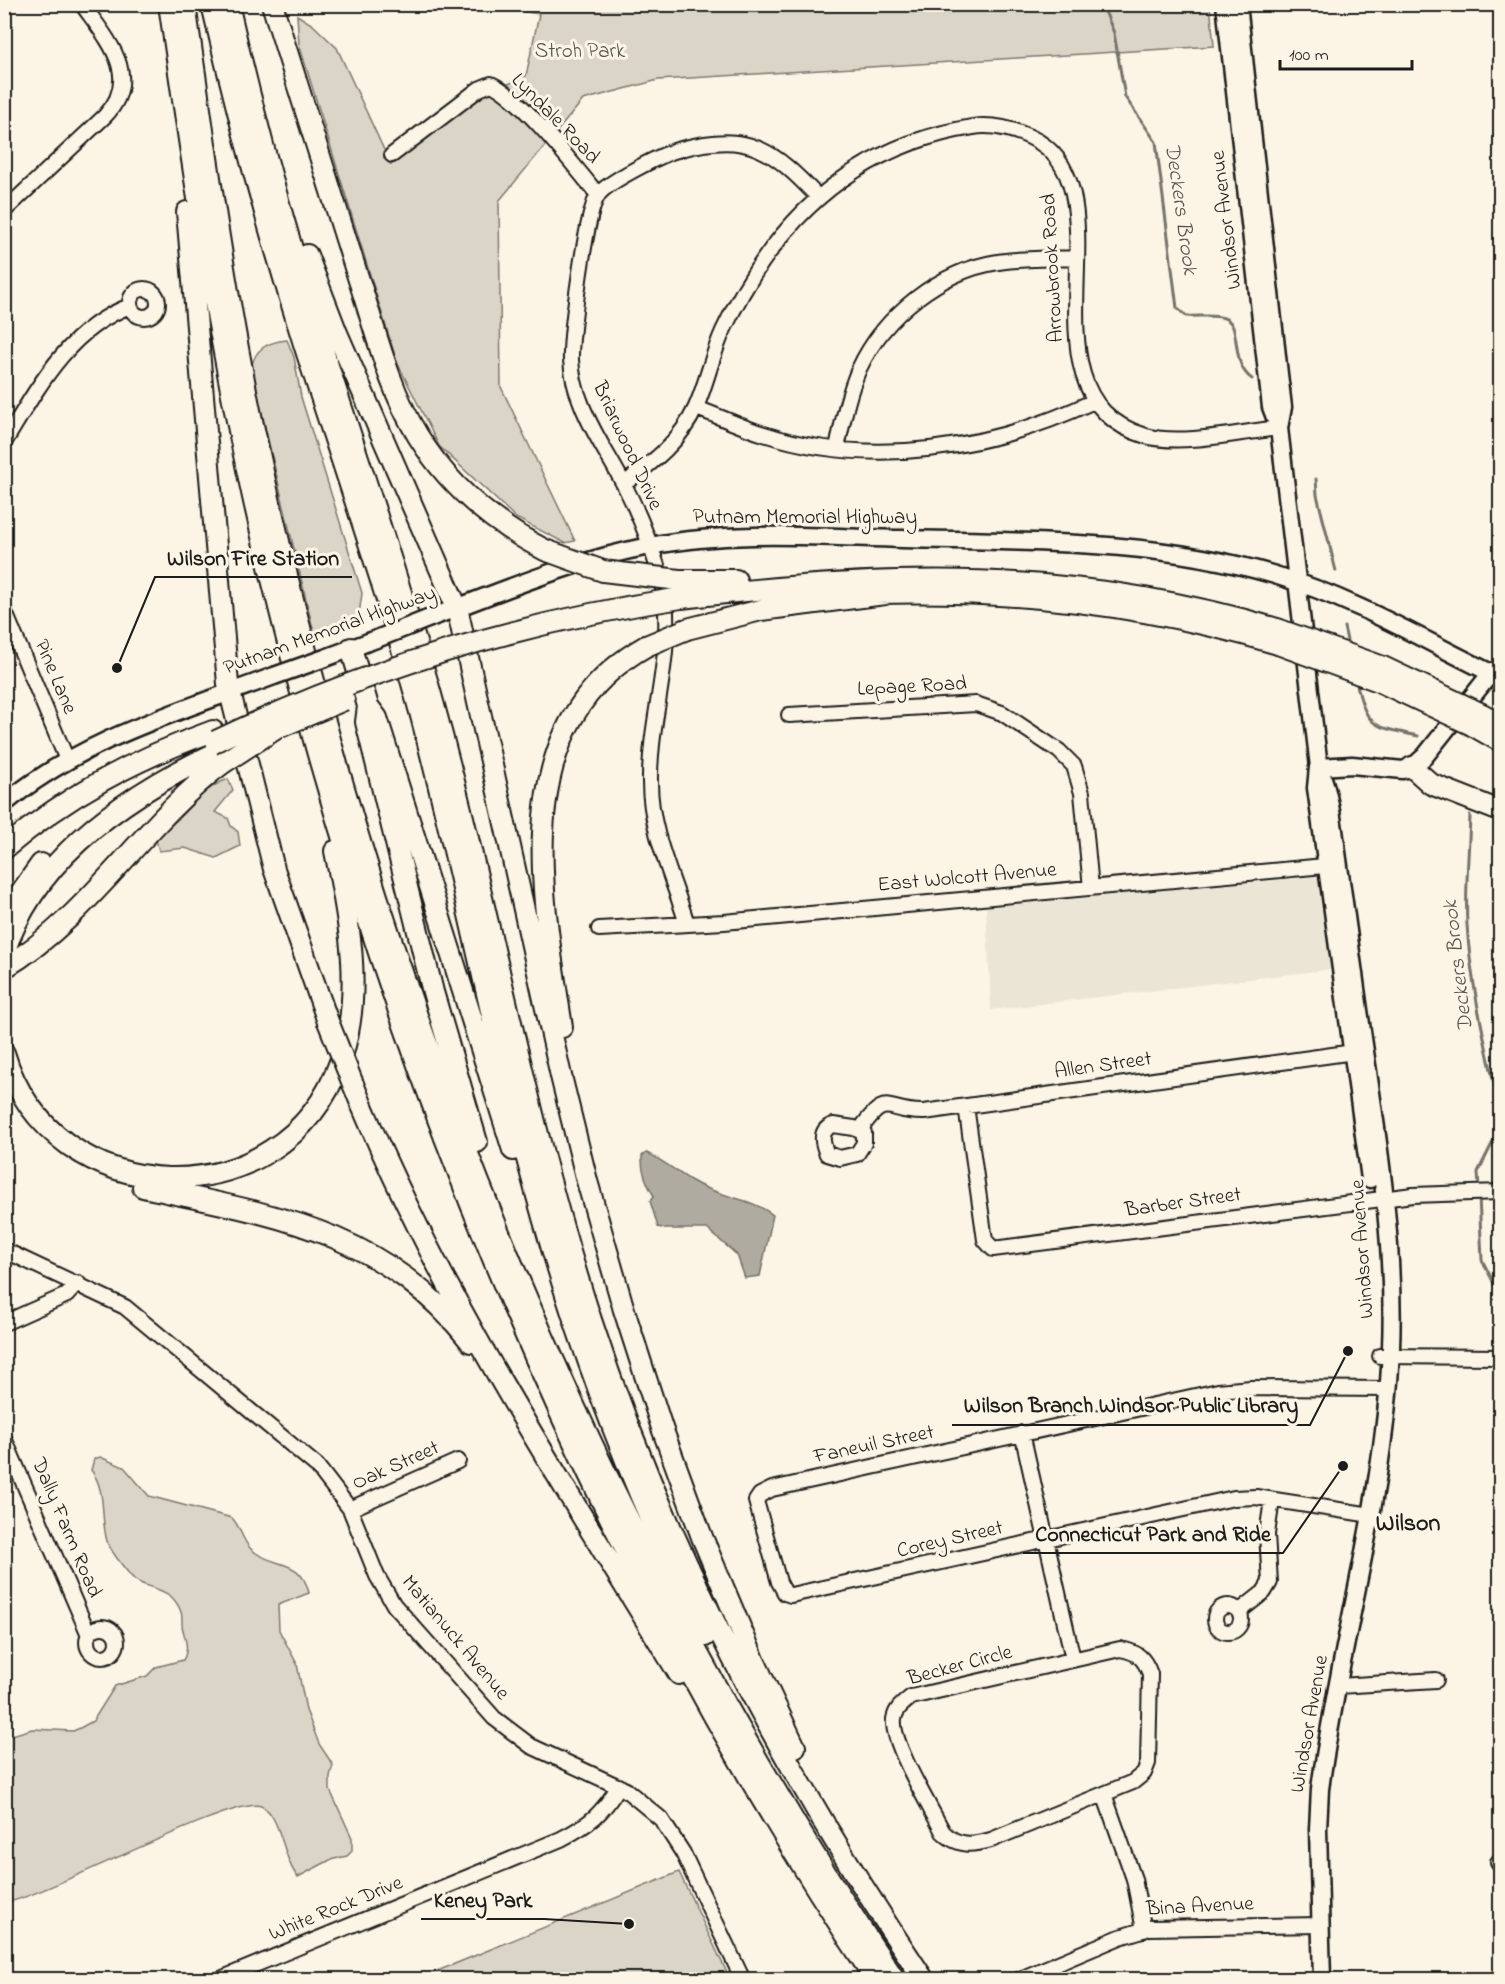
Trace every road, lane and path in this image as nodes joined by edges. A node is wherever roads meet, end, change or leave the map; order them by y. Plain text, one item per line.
1 (82, 4) edge
2 (169, 4) edge
3 (185, 4) edge
4 (212, 4) edge
5 (228, 4) edge
6 (272, 4) edge
7 (1226, 4) edge
8 (1238, 4) edge
9 (188, 138) junction
10 (262, 139) junction
11 (1247, 149) junction
12 (392, 155) dead end
13 (598, 195) junction
14 (819, 198) junction
15 (4, 211) edge
16 (1076, 258) junction
17 (130, 306) dead end
18 (1094, 401) junction
19 (696, 408) junction
20 (1279, 428) junction
21 (4, 443) edge
22 (837, 448) junction
23 (624, 484) junction
24 (649, 546) junction
25 (1296, 582) junction
26 (888, 586) junction
27 (682, 604) junction
28 (457, 608) junction
29 (4, 610) edge
30 (351, 648) junction
31 (1497, 670) edge
32 (230, 693) junction
33 (368, 706) junction
34 (789, 715) dead end
35 (280, 719) junction
36 (1477, 720) junction
37 (1500, 724) edge
38 (1500, 741) edge
39 (218, 747) junction
40 (67, 760) junction
41 (1319, 766) junction
42 (1412, 767) junction
43 (326, 780) junction
44 (4, 804) edge
45 (1500, 811) edge
46 (4, 849) edge
47 (1332, 865) junction
48 (1091, 888) junction
49 (4, 916) edge
50 (687, 924) junction
51 (599, 929) dead end
52 (6, 949) edge
53 (4, 968) edge
54 (1358, 1052) junction
55 (4, 1053) edge
56 (4, 1088) edge
57 (966, 1106) junction
58 (860, 1130) dead end
59 (1500, 1192) edge
60 (593, 1197) junction
61 (1379, 1201) junction
62 (4, 1250) edge
63 (78, 1283) junction
64 (573, 1316) junction
65 (4, 1323) edge
66 (1385, 1356) junction
67 (1500, 1357) edge
68 (1383, 1389) junction
69 (515, 1401) junction
70 (574, 1402) junction
71 (1022, 1433) junction
72 (4, 1438) edge
73 (458, 1461) dead end
74 (1272, 1500) junction
75 (350, 1509) junction
76 (1366, 1514) junction
77 (1046, 1540) junction
78 (785, 1593) joint
79 (1240, 1611) dead end
80 (89, 1635) dead end
81 (1073, 1659) junction
82 (1436, 1680) dead end
83 (1339, 1686) junction
84 (1324, 1732) junction
85 (737, 1753) junction
86 (619, 1786) junction
87 (1104, 1794) junction
88 (838, 1846) junction
89 (1315, 1925) junction
90 (1144, 1930) junction
91 (218, 1980) edge
92 (743, 1980) edge
93 (876, 1980) edge
94 (895, 1980) edge
95 (905, 1980) edge
96 (924, 1980) edge
97 (1018, 1980) edge
98 (1310, 1980) edge
99 (1322, 1980) edge

1 - 15 street
2 - 9 highway
3 - 70 highway
4 - 64 highway
5 - 10 highway
6 - 27 highway, bridge
7 - 11 main road, Windsor Avenue
8 - 11 main road, Windsor Avenue
9 - 32 highway
9 - 43 highway
10 - 28 highway
10 - 88 highway
11 - 20 main road, Windsor Avenue
12 - 13 street, Lyndale Road
13 - 14 street
13 - 23 street, Briarwood Drive
14 - 16 street, Arrowbrook Road
14 - 19 street, Arrowbrook Road
16 - 18 street, Arrowbrook Road
16 - 22 street
17 - 21 street
18 - 20 street, Arrowbrook Road
18 - 22 street
19 - 22 street
19 - 23 street, Arrowbrook Road
20 - 25 main road, Windsor Avenue
23 - 24 street, Briarwood Drive
24 - 25 main road, Putnam Memorial Highway
24 - 28 main road, Putnam Memorial Highway
24 - 50 street, Briarwood Drive
25 - 31 main road, Putnam Memorial Highway
25 - 41 main road, Windsor Avenue
26 - 27 highway
26 - 27 highway
26 - 36 highway, bridge
27 - 35 highway, bridge
27 - 60 highway, bridge
28 - 30 main road, Putnam Memorial Highway, bridge
28 - 60 highway
29 - 40 street, Pine Lane
30 - 32 main road, Putnam Memorial Highway, bridge
30 - 33 highway
31 - 42 main road
32 - 40 main road, Putnam Memorial Highway
32 - 69 highway, bridge
33 - 64 highway
33 - 70 highway
34 - 48 street, Lepage Road
35 - 39 highway, bridge
35 - 39 highway, bridge
36 - 37 highway
36 - 38 highway
39 - 46 highway
39 - 49 highway
39 - 52 highway
39 - 53 highway
40 - 44 main road, Putnam Memorial Highway
41 - 42 main road
41 - 47 main road, Windsor Avenue
42 - 45 highway
43 - 55 highway
43 - 85 highway
47 - 48 street, East Wolcott Avenue
47 - 54 main road, Windsor Avenue
48 - 50 street, East Wolcott Avenue
50 - 51 street, East Wolcott Avenue
54 - 57 street, Allen Street
54 - 61 main road, Windsor Avenue
56 - 69 highway
57 - 58 street, Allen Street
57 - 61 street, Barber Street
59 - 61 street, Barber Street
60 - 88 highway
61 - 66 main road, Windsor Avenue
62 - 63 street, Matianuck Avenue
63 - 65 street
63 - 75 street, Matianuck Avenue
64 - 95 highway
66 - 67 street
66 - 68 main road, Windsor Avenue
68 - 71 street, Faneuil Street
68 - 76 main road, Windsor Avenue
69 - 85 highway
70 - 94 highway
71 - 77 street
71 - 78 street, Faneuil Street
72 - 80 street, Dally Farm Road
73 - 75 street, Oak Street
74 - 76 street, Corey Street
74 - 77 street, Corey Street
74 - 79 street
75 - 86 street, Matianuck Avenue
76 - 83 main road, Windsor Avenue
76 - 84 main road, Windsor Avenue
77 - 78 street, Corey Street
77 - 81 street
81 - 87 street, Becker Circle
81 - 87 street, Becker Circle
82 - 83 street
83 - 84 main road, Windsor Avenue
84 - 89 main road, Windsor Avenue
85 - 93 highway
86 - 91 street, White Rock Drive
86 - 92 street, Matianuck Avenue
87 - 90 street
88 - 96 highway
89 - 90 street, Bina Avenue
89 - 98 main road, Windsor Avenue
89 - 99 main road, Windsor Avenue
90 - 97 street, Bina Avenue

